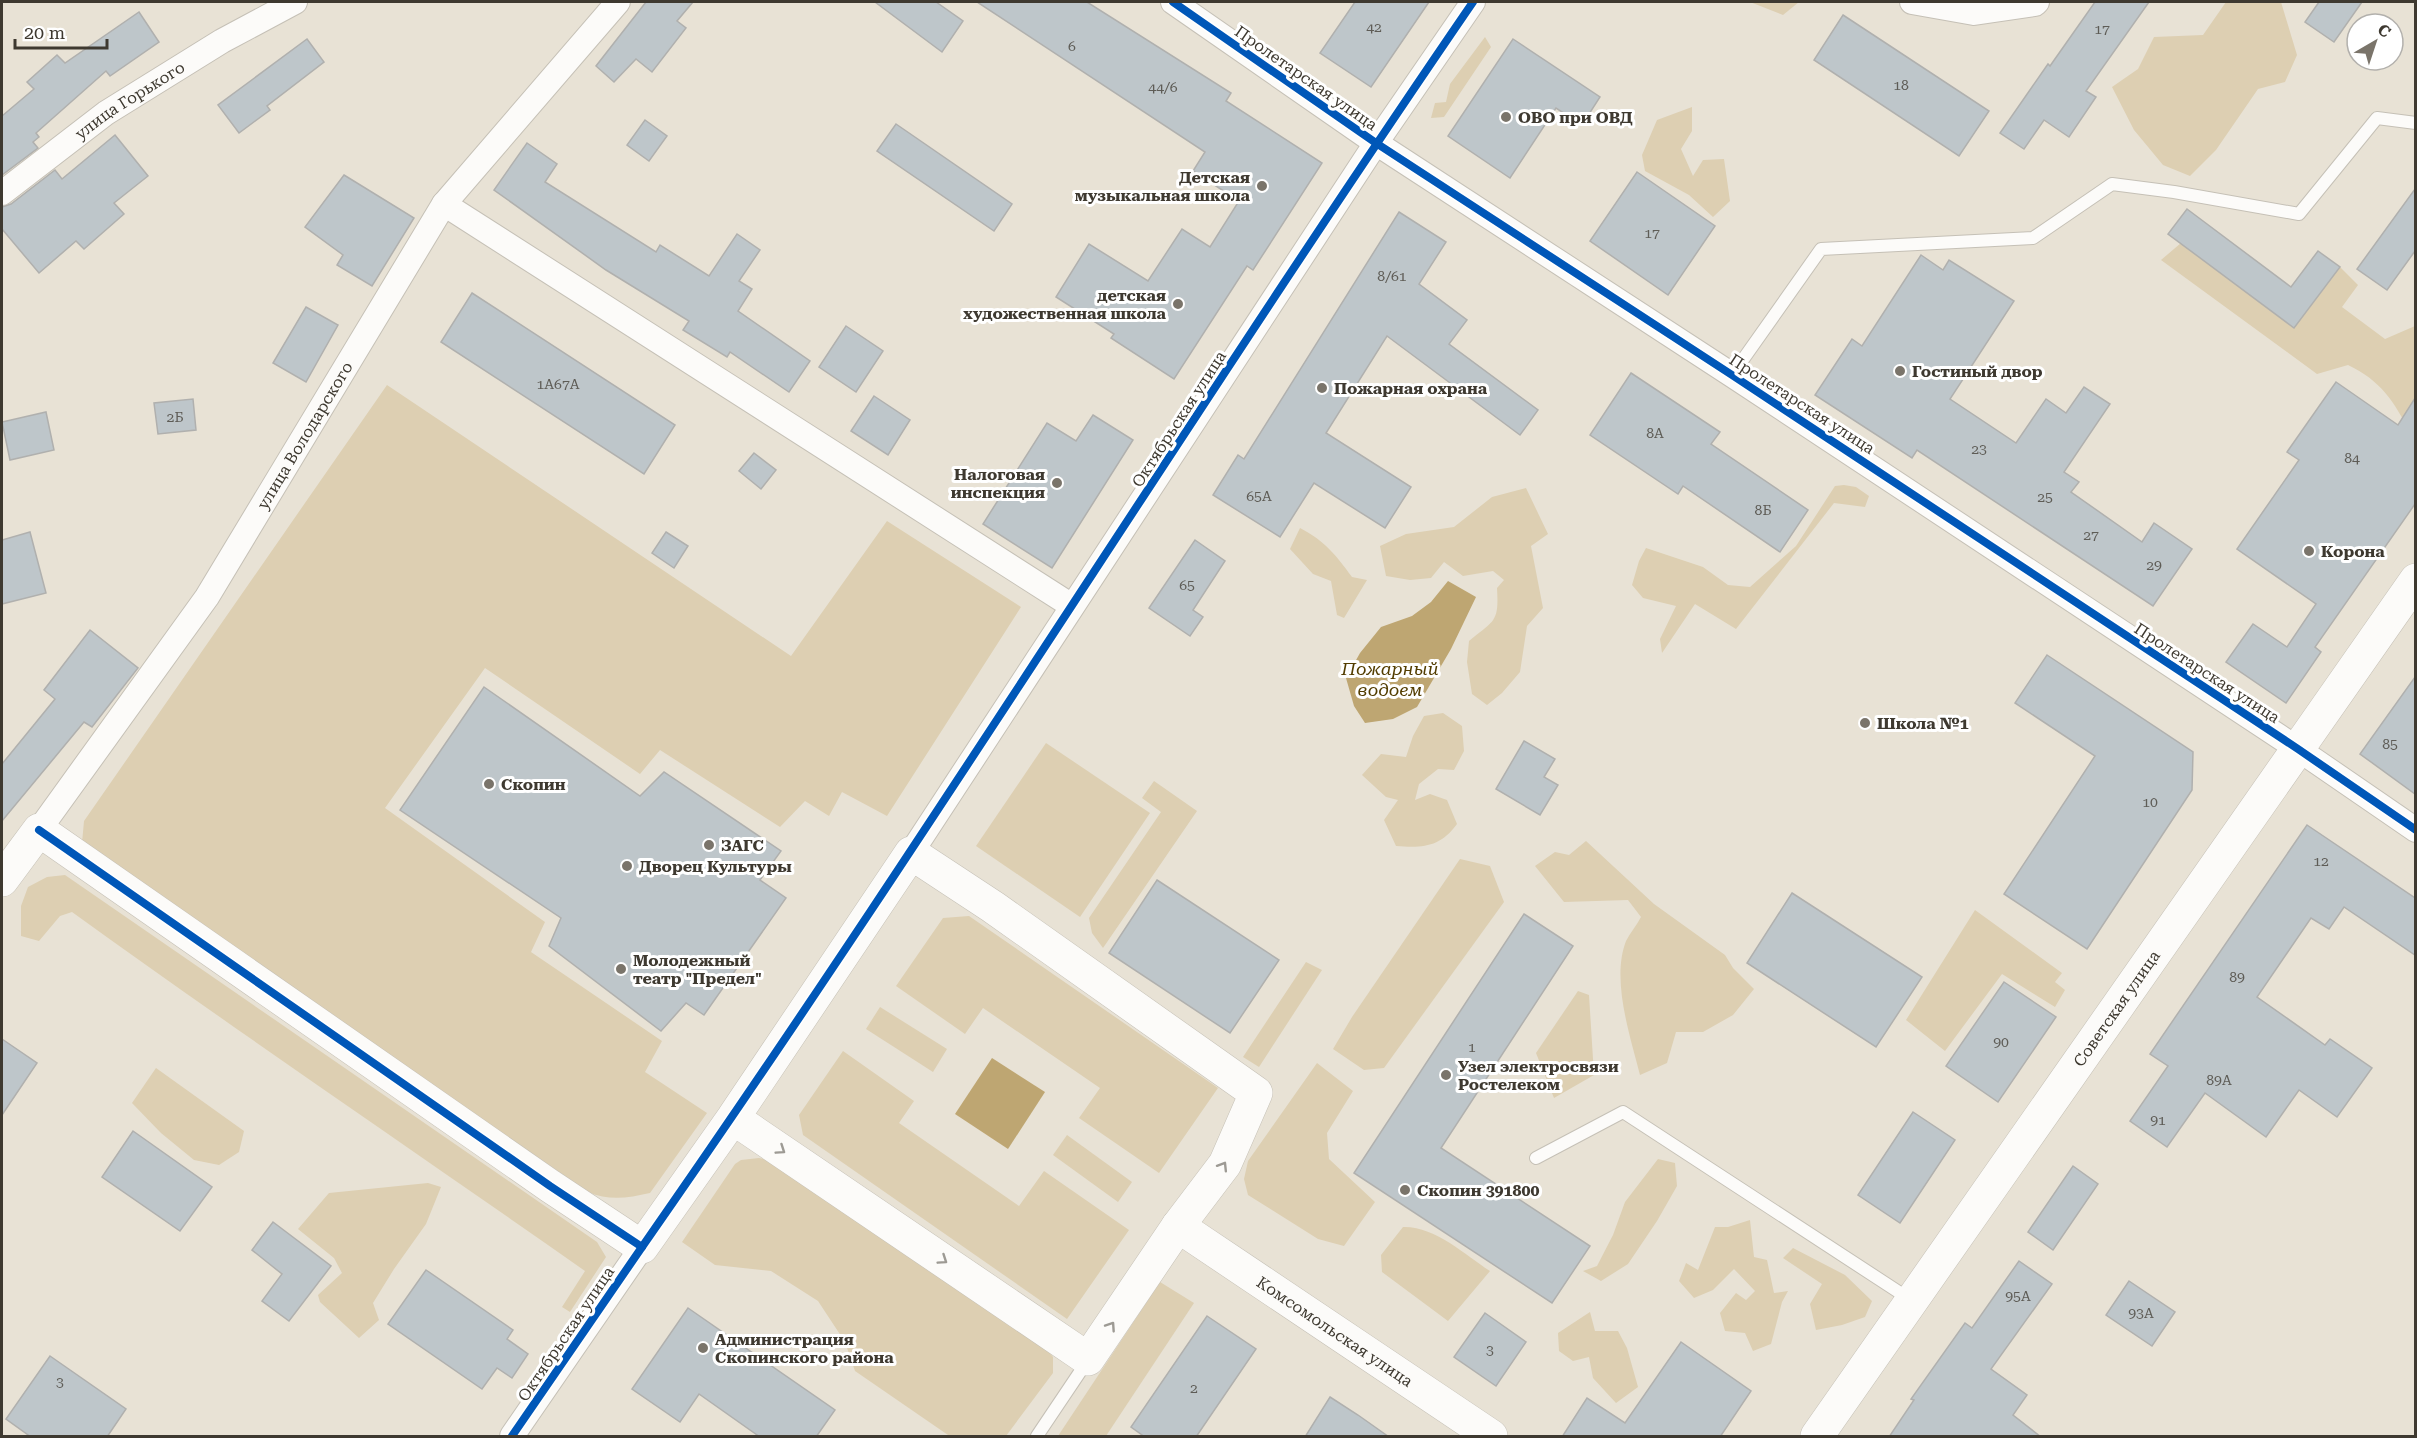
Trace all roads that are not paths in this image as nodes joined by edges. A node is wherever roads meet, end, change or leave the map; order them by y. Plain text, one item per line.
1 (295, 2) edge
2 (618, 2) edge
3 (1173, 2) edge
4 (1473, 2) edge
5 (1912, 2) edge
6 (2037, 2) edge
7 (2415, 123) edge
8 (1376, 143) junction
9 (2, 193) edge
10 (444, 204) junction
11 (1732, 375) junction
12 (2415, 580) edge
13 (1072, 606) junction
14 (2298, 749) junction
15 (39, 830) junction
16 (2415, 830) edge
17 (911, 853) junction
18 (2, 880) edge
19 (733, 1118) junction
20 (1536, 1158) dead end
21 (1178, 1226) junction
22 (642, 1247) junction
23 (1912, 1300) junction
24 (1088, 1359) junction
25 (512, 1437) edge
26 (1036, 1437) edge
27 (1491, 1437) edge
28 (1817, 1437) edge

1 - 9 street, улица Горького
2 - 10 street, улица Володарского
3 - 8 street, Пролетарская улица
4 - 8 street, Октябрьская улица
5 - 6 street
7 - 11 lane
8 - 11 street, Пролетарская улица
8 - 13 street, Октябрьская улица
10 - 13 street
10 - 15 street, улица Володарского
11 - 14 street, Пролетарская улица
12 - 14 street, Советская улица
13 - 17 street, Октябрьская улица
14 - 16 street, Пролетарская улица
14 - 23 street, Советская улица
15 - 18 street, улица Володарского
15 - 22 street
17 - 19 street
21 -> 17 street
19 - 22 street
19 -> 24 street
20 - 23 lane
24 -> 21 street
21 - 27 street, Комсомольская улица
22 - 25 street, Октябрьская улица
23 - 28 street, Советская улица
24 - 26 lane

